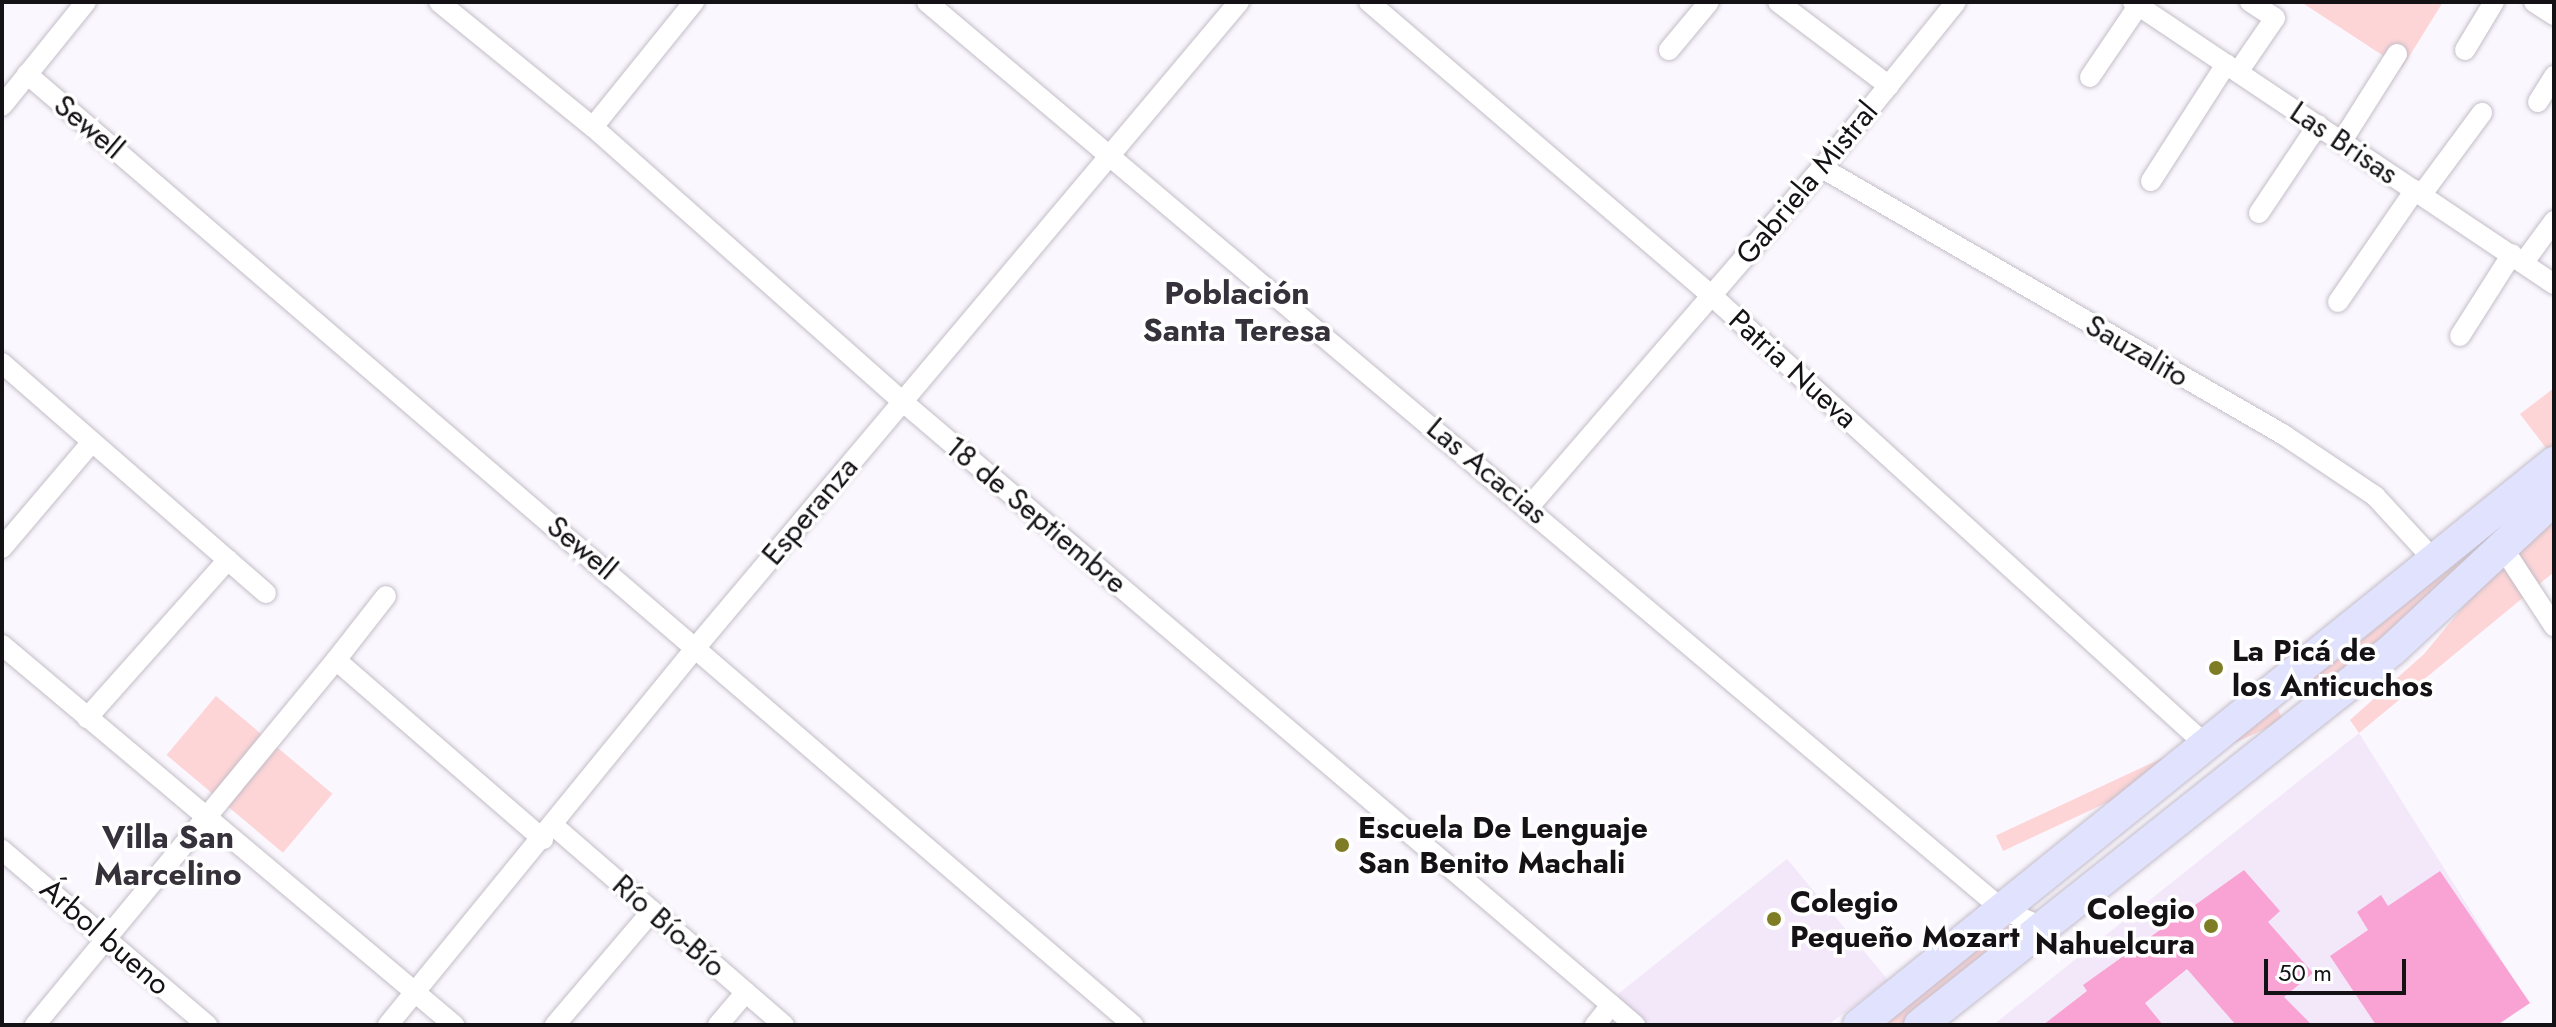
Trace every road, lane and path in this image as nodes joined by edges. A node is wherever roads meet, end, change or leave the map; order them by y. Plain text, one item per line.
1 (86, 2) edge
2 (439, 2) edge
3 (694, 2) edge
4 (927, 2) edge
5 (1239, 2) edge
6 (1369, 2) edge
7 (1709, 2) edge
8 (1956, 2) edge
9 (2250, 2) edge
10 (2494, 2) edge
11 (1782, 3) edge
12 (2135, 4) edge
13 (1669, 50) dead end
14 (2465, 50) dead end
15 (2397, 54) dead end
16 (2232, 68) junction
17 (27, 74) junction
18 (2554, 76) edge
19 (2090, 77) dead end
20 (1889, 86) junction
21 (2538, 102) dead end
22 (2, 106) edge
23 (2482, 113) dead end
24 (2318, 125) junction
25 (593, 127) junction
26 (2342, 141) junction
27 (1109, 154) junction
28 (1822, 168) junction
29 (2151, 181) dead end
30 (2418, 192) junction
31 (2259, 213) dead end
32 (2554, 221) edge
33 (2518, 258) junction
34 (2554, 284) edge
35 (1711, 295) junction
36 (2338, 302) dead end
37 (2460, 336) dead end
38 (2, 363) edge
39 (902, 401) junction
40 (92, 442) junction
41 (2554, 463) edge
42 (2554, 499) edge
43 (1529, 507) junction
44 (2501, 545) junction
45 (2, 548) edge
46 (2433, 559) junction
47 (228, 560) junction
48 (266, 593) dead end
49 (386, 596) dead end
50 (2554, 626) edge
51 (2, 645) edge
52 (697, 646) junction
53 (336, 660) junction
54 (2250, 711) junction
55 (87, 718) junction
56 (2287, 730) junction
57 (2207, 746) junction
58 (204, 820) junction
59 (548, 833) junction
60 (2, 850) edge
61 (2002, 909) junction
62 (652, 911) junction
63 (2052, 923) junction
64 (106, 939) junction
65 (415, 992) junction
66 (746, 992) junction
67 (1611, 1005) junction
68 (35, 1025) edge
69 (207, 1025) edge
70 (388, 1025) edge
71 (454, 1025) edge
72 (555, 1025) edge
73 (718, 1025) edge
74 (784, 1025) edge
75 (1133, 1025) edge
76 (1595, 1025) edge
77 (1635, 1025) edge
78 (1859, 1025) edge
79 (1920, 1025) edge

1 - 17 street
2 - 25 street, 18 de Septiembre
3 - 25 street
4 - 27 street, Las Acacias
5 - 27 street, Esperanza
6 - 35 street, Patria Nueva
7 - 13 street
8 - 20 street, Gabriela Mistral
9 - 16 street
10 - 14 street
11 - 20 street
12 - 16 street, Las Brisas
12 - 19 street
15 - 26 street
16 - 24 street, Las Brisas
16 - 29 street
17 - 22 street
17 - 52 street, Sewell
18 - 21 street
20 - 28 street, Gabriela Mistral
23 - 30 street
24 - 26 street, Las Brisas
24 - 31 street
25 - 39 street, 18 de Septiembre
26 - 30 street, Las Brisas
27 - 39 street, Esperanza
27 - 43 street, Las Acacias
28 - 35 street, Gabriela Mistral
28 - 46 street, Sauzalito
30 - 33 street, Las Brisas
30 - 36 street
32 - 33 street
33 - 34 street, Las Brisas
33 - 37 street
35 - 43 street, Gabriela Mistral
35 - 57 street, Patria Nueva
38 - 40 street
39 - 52 street, Esperanza
39 - 67 street, 18 de Septiembre
40 - 45 street
40 - 47 street
41 - 46 main road
42 - 44 main road
43 - 61 street, Las Acacias
44 - 50 street
44 - 56 main road
46 - 54 main road
47 - 48 street
47 - 55 street
49 - 53 street
51 - 55 street
52 - 59 street, Esperanza
52 - 75 street, Sewell
53 - 58 street
53 - 59 street, Río Bío-Bío
54 - 56 main road
54 - 57 main road
55 - 58 street
56 - 63 main road
57 - 61 main road
58 - 64 street
58 - 65 street
59 - 62 street, Río Bío-Bío
59 - 65 street, Esperanza
60 - 64 street, Árbol bueno
61 - 63 street, Las Acacias
61 - 78 main road
62 - 66 street, Río Bío-Bío
62 - 72 street
63 - 79 main road
64 - 68 street
64 - 69 street, Árbol bueno
65 - 70 street, Esperanza
65 - 71 street
66 - 73 street
66 - 74 street, Río Bío-Bío
67 - 76 street
67 - 77 street, 18 de Septiembre

